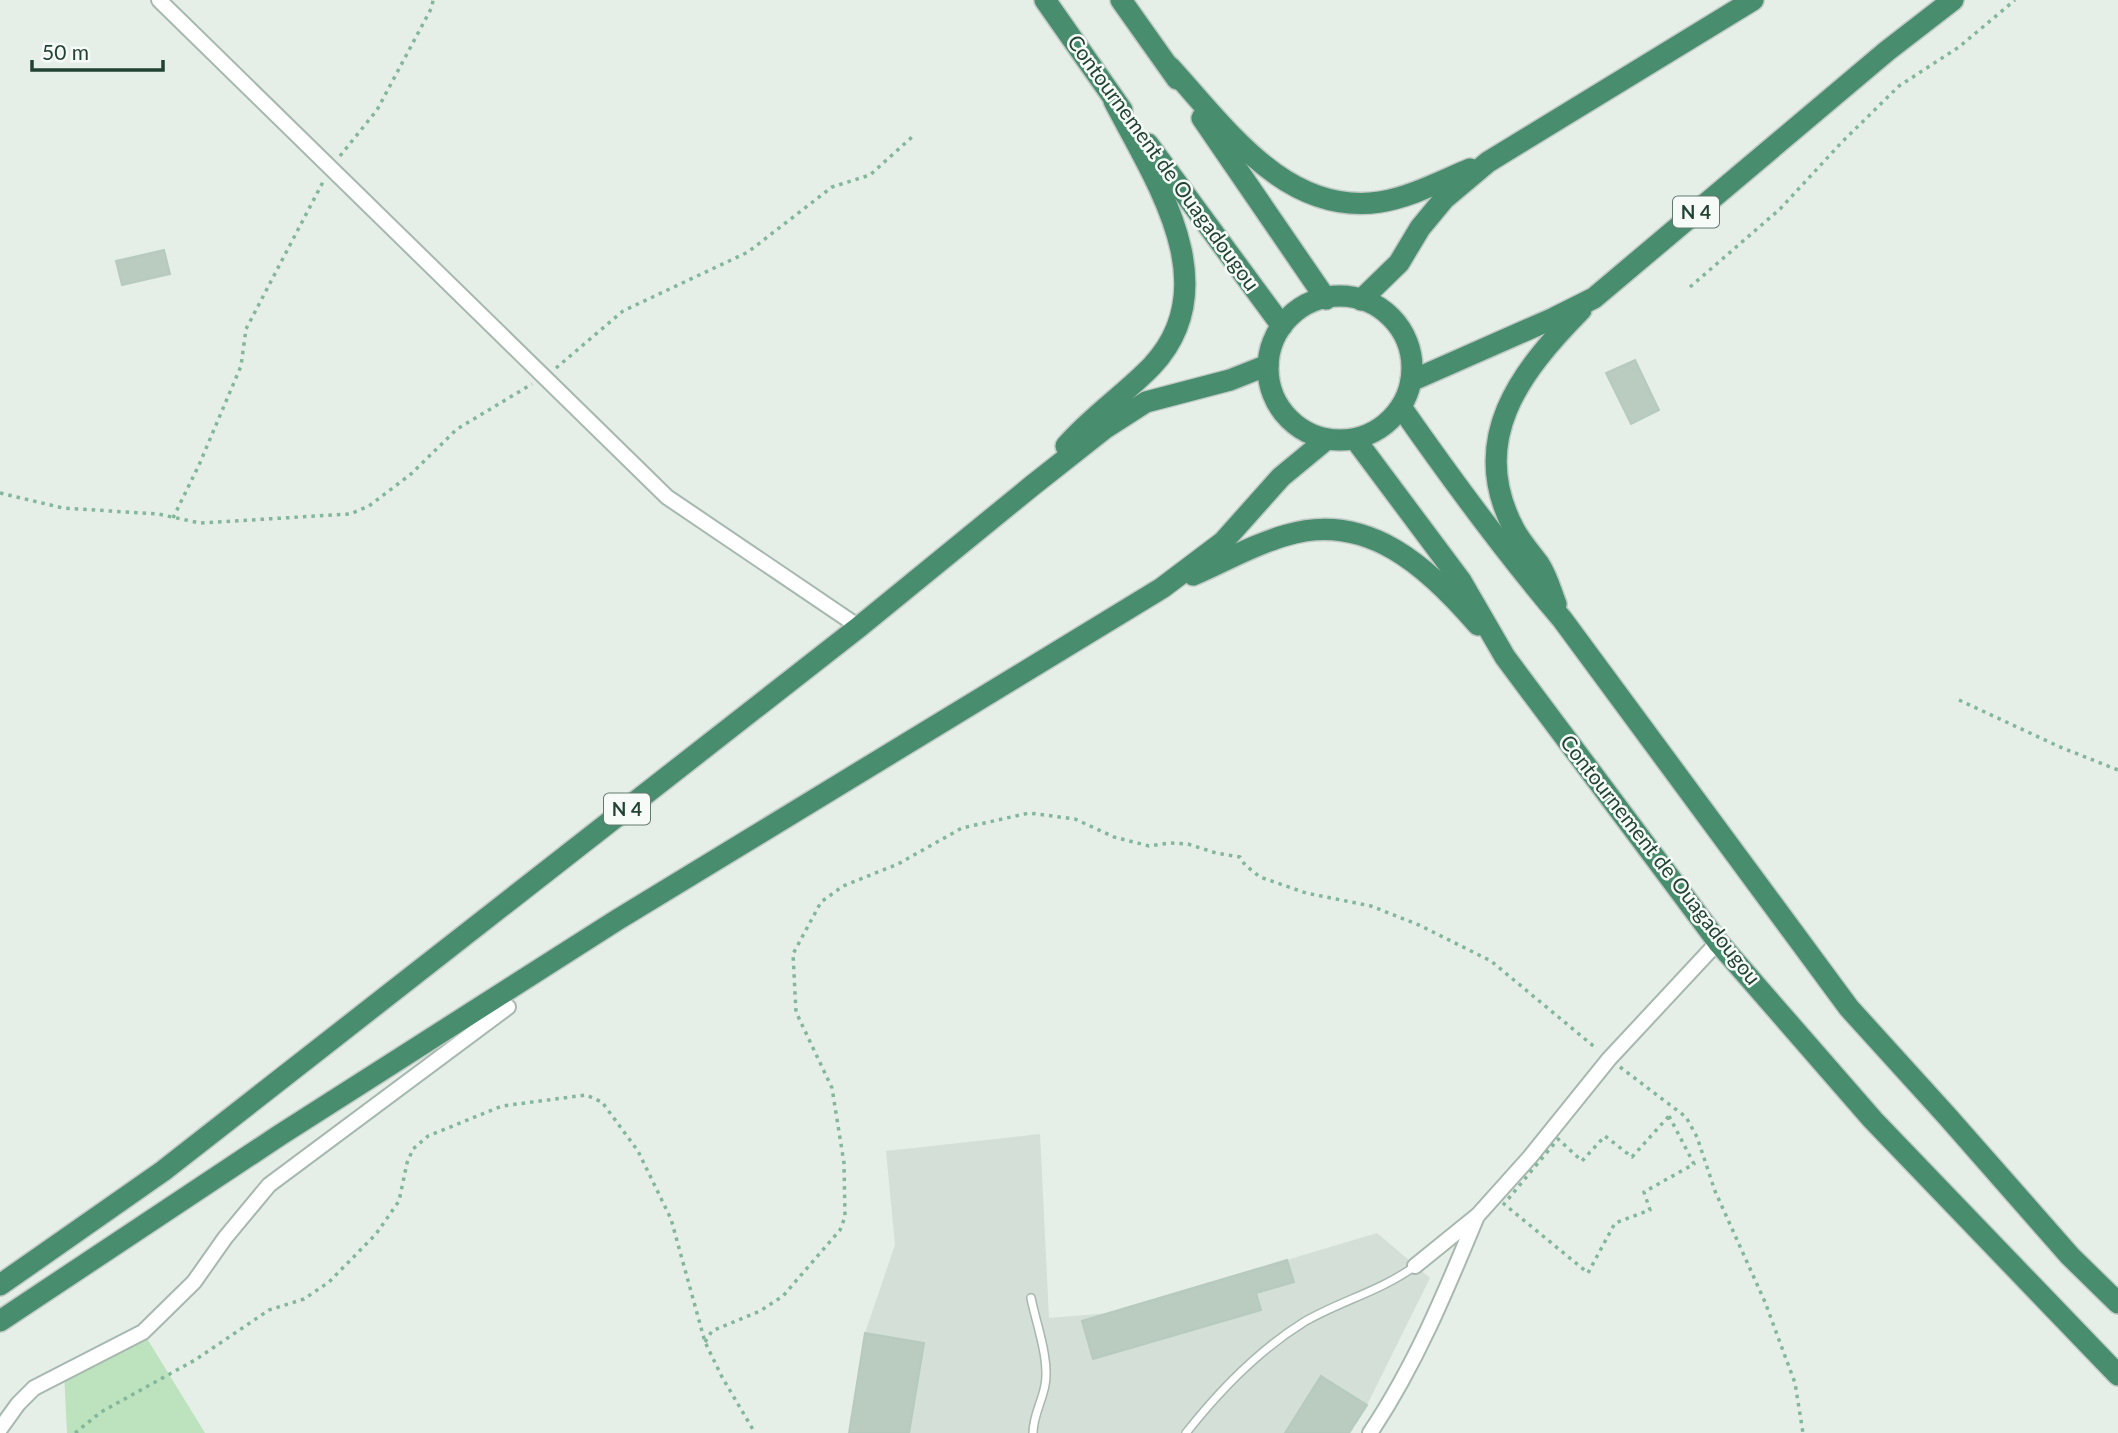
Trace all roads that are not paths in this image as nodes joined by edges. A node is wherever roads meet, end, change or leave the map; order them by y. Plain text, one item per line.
1 (159, 0) edge
2 (1045, 0) edge
3 (1121, 0) edge
4 (1753, 0) edge
5 (1953, 0) edge
6 (1170, 67) junction
7 (1114, 100) junction
8 (1488, 162) junction
9 (1594, 298) junction
10 (1326, 299) junction
11 (1362, 300) junction
12 (1282, 326) junction
13 (1268, 365) junction
14 (1411, 380) junction
15 (1401, 407) junction
16 (1327, 439) junction
17 (1355, 439) junction
18 (1033, 485) junction
19 (1162, 588) junction
20 (1562, 619) junction
21 (859, 627) junction
22 (1505, 657) junction
23 (1718, 942) junction
24 (508, 1007) dead end
25 (1478, 1215) junction
26 (1415, 1266) joint
27 (0, 1285) edge
28 (1031, 1298) dead end
29 (2118, 1303) edge
30 (0, 1321) edge
31 (2118, 1375) edge
32 (0, 1429) edge
33 (1033, 1433) edge
34 (1186, 1433) edge
35 (1370, 1433) edge

1 - 21 street
2 - 7 highway, Contournement de Ouagadougou
3 - 6 highway
4 - 8 highway
5 - 9 highway, N 4
6 - 8 highway
6 - 10 highway
7 - 12 highway, Contournement de Ouagadougou
7 - 18 highway
8 - 11 highway
9 - 14 highway, N 4
9 - 20 highway
10 - 11 highway
10 - 12 highway
11 - 14 highway
12 - 13 highway
13 - 16 highway
13 - 18 highway, N 4
14 - 15 highway
15 - 17 highway
15 - 20 highway
16 - 17 highway
16 - 19 highway
17 - 22 highway, Contournement de Ouagadougou
18 - 21 highway, N 4
19 - 22 highway
19 - 30 highway
20 - 29 highway
21 - 27 highway, N 4
22 - 23 highway, Contournement de Ouagadougou
23 - 25 street
23 - 31 highway, Contournement de Ouagadougou
24 - 32 street
25 - 26 street
25 - 35 street
26 - 34 lane
28 - 33 lane

